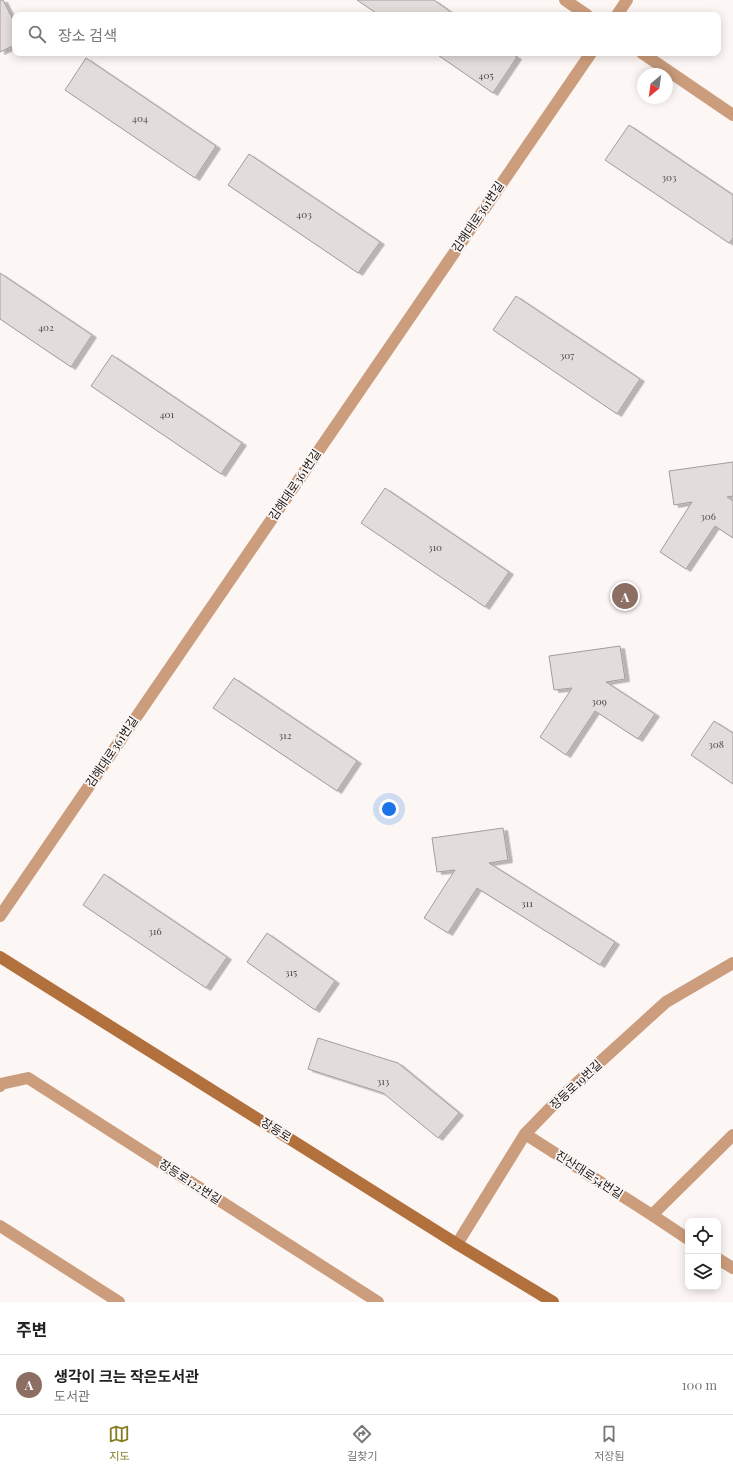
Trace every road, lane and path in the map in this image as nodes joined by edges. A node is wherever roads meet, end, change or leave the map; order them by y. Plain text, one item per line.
1 (565, 0) edge
2 (627, 0) edge
3 (583, 12) edge
4 (619, 12) edge
5 (589, 56) edge
6 (646, 56) edge
7 (733, 115) edge
8 (0, 916) edge
9 (0, 957) edge
10 (733, 963) edge
11 (0, 1086) edge
12 (526, 1134) junction
13 (733, 1135) edge
14 (652, 1215) junction
15 (0, 1226) edge
16 (685, 1237) edge
17 (457, 1244) junction
18 (721, 1261) edge
19 (733, 1268) edge
20 (119, 1302) edge
21 (378, 1302) edge
22 (554, 1302) edge

1 - 3 street
2 - 4 street
5 - 8 street, 김해대로361번길
6 - 7 street
9 - 17 main road, 장등로
10 - 12 street, 장등로19번길
11 - 21 street, 장등로122번길
12 - 14 street, 진산대로54번길
12 - 17 street, 장등로19번길
13 - 14 street
14 - 16 street, 진산대로54번길
15 - 20 street
17 - 22 main road, 장등로
18 - 19 street

